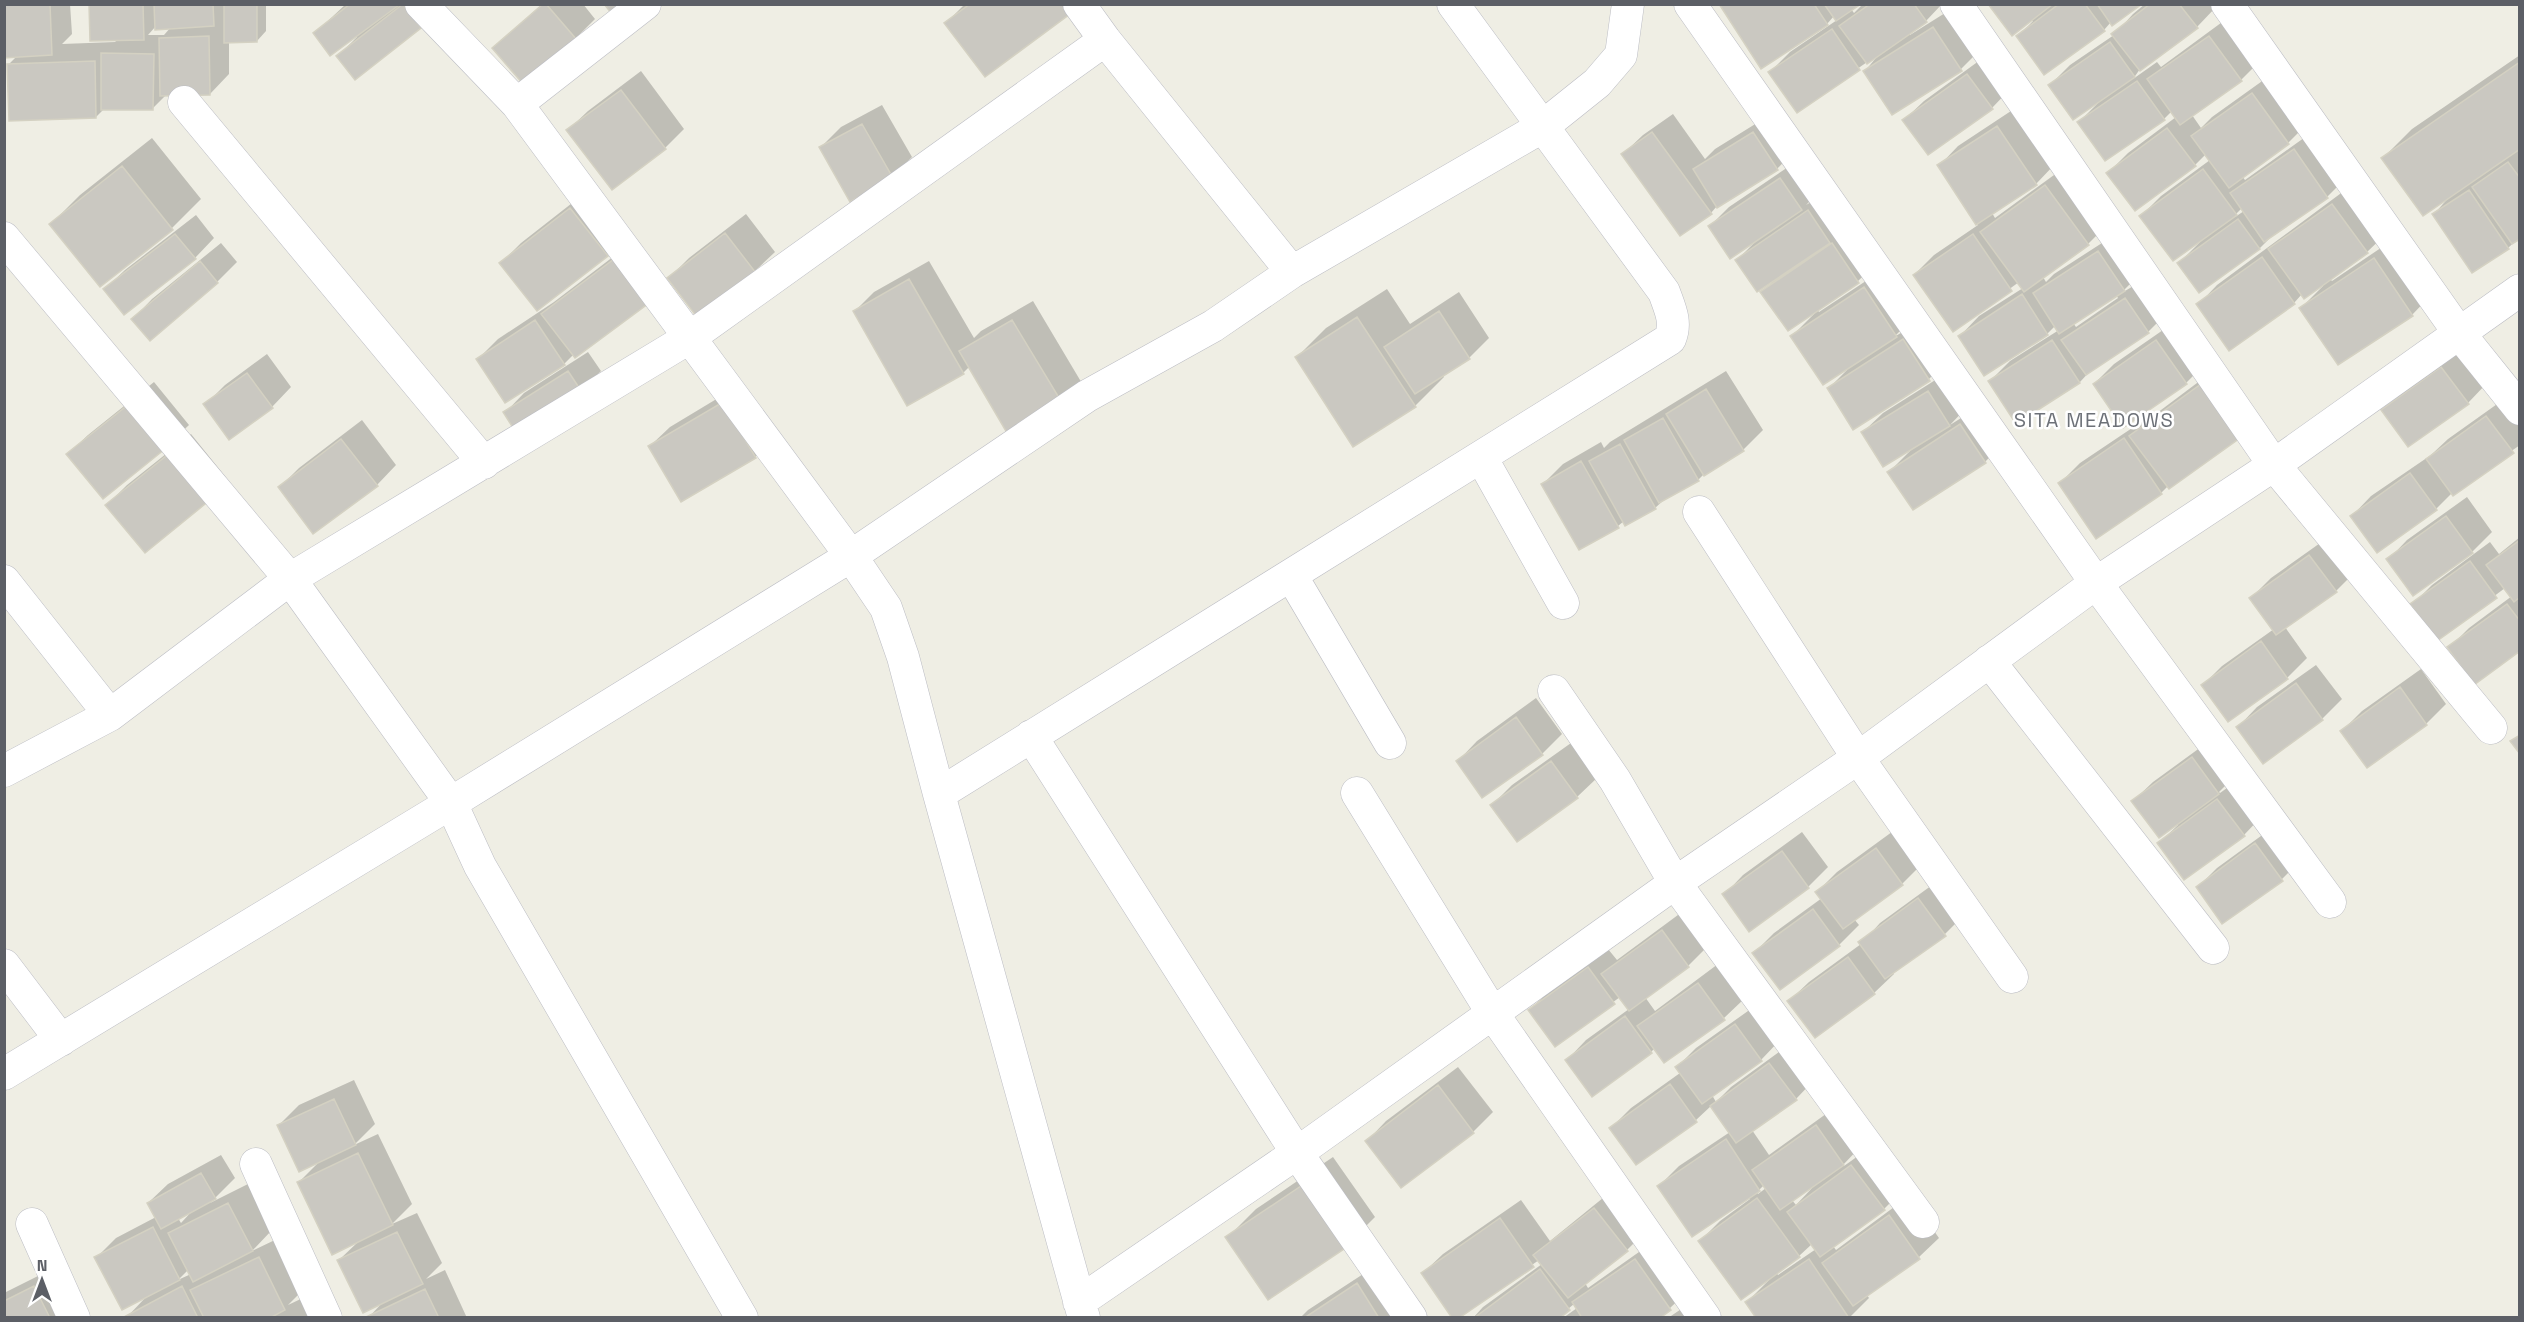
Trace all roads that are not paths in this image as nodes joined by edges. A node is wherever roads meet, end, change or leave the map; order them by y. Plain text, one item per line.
1 (421, 4) edge
2 (645, 4) edge
3 (1079, 4) edge
4 (1453, 4) edge
5 (1628, 4) edge
6 (1690, 4) edge
7 (1956, 4) edge
8 (2227, 4) edge
9 (1105, 40) junction
10 (183, 102) dead end
11 (518, 104) junction
12 (1542, 127) junction
13 (4, 238) edge
14 (1292, 272) junction
15 (2520, 290) edge
16 (2459, 333) junction
17 (689, 338) junction
18 (2520, 409) edge
19 (1481, 457) junction
20 (484, 463) junction
21 (2274, 465) junction
22 (1699, 512) dead end
23 (851, 556) junction
24 (1291, 575) junction
25 (290, 579) junction
26 (4, 581) edge
27 (2096, 583) junction
28 (1563, 603) dead end
29 (1989, 661) junction
30 (1554, 691) dead end
31 (110, 715) junction
32 (2491, 728) dead end
33 (1031, 735) junction
34 (1390, 743) dead end
35 (1858, 758) junction
36 (4, 771) edge
37 (1357, 793) dead end
38 (939, 794) junction
39 (451, 803) junction
40 (1675, 883) junction
41 (2330, 902) dead end
42 (2213, 948) dead end
43 (4, 965) edge
44 (2012, 977) dead end
45 (1493, 1014) junction
46 (61, 1040) junction
47 (4, 1074) edge
48 (1297, 1153) junction
49 (256, 1164) dead end
50 (1923, 1222) dead end
51 (32, 1224) dead end
52 (1082, 1310) edge
53 (74, 1317) edge
54 (326, 1317) edge
55 (742, 1317) edge
56 (1411, 1317) edge
57 (1705, 1317) edge

1 - 11 street
2 - 11 street
3 - 9 street
4 - 12 street
5 - 12 street
6 - 27 street
7 - 21 street
8 - 16 street
9 - 14 street
9 - 17 street
10 - 20 street
11 - 17 street
12 - 14 street
12 - 19 street
13 - 25 street
14 - 23 street
15 - 16 street
16 - 18 street
16 - 21 street
17 - 20 street
17 - 23 street
19 - 24 street
19 - 28 street
20 - 25 street
21 - 27 street
21 - 32 street
22 - 35 street
23 - 38 street
23 - 39 street
24 - 33 street
24 - 34 street
25 - 31 street
25 - 39 street
26 - 31 street
27 - 29 street
27 - 41 street
29 - 35 street
29 - 42 street
30 - 40 street
31 - 36 street
33 - 38 street
33 - 48 street
35 - 40 street
35 - 44 street
37 - 45 street
38 - 52 street
39 - 46 street
39 - 55 street
40 - 45 street
40 - 50 street
43 - 46 street
45 - 48 street
45 - 57 street
46 - 47 street
48 - 52 street
48 - 56 street
49 - 54 street
51 - 53 street

